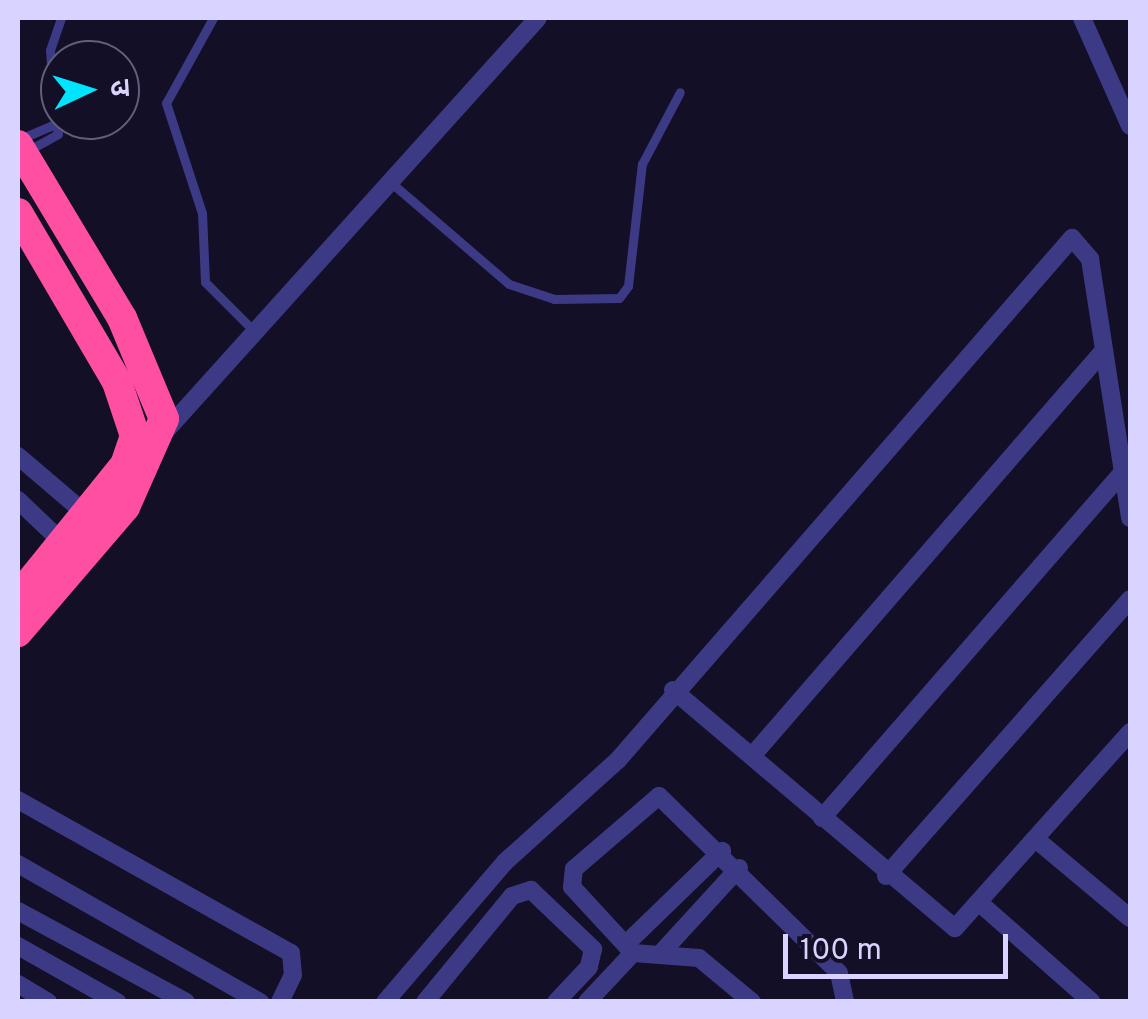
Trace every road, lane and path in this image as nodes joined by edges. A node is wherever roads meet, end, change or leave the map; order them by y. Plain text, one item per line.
1 (60, 18) edge
2 (213, 18) edge
3 (538, 18) edge
4 (1082, 18) edge
5 (680, 92) dead end
6 (1130, 126) edge
7 (19, 146) edge
8 (395, 186) junction
9 (29, 190) edge
10 (64, 219) junction
11 (25, 225) edge
12 (260, 336) junction
13 (1104, 350) junction
14 (162, 435) junction
15 (18, 456) edge
16 (1123, 472) junction
17 (18, 500) edge
18 (87, 515) junction
19 (1130, 518) edge
20 (63, 544) junction
21 (18, 597) edge
22 (1130, 599) edge
23 (18, 632) edge
24 (673, 690) junction
25 (1130, 732) edge
26 (752, 756) junction
27 (18, 800) edge
28 (822, 818) junction
29 (1038, 841) junction
30 (722, 851) junction
31 (18, 864) edge
32 (740, 868) junction
33 (886, 876) junction
34 (982, 906) junction
35 (18, 911) edge
36 (1130, 918) edge
37 (18, 946) edge
38 (630, 949) junction
39 (662, 952) junction
40 (18, 984) edge
41 (48, 1002) edge
42 (117, 1002) edge
43 (186, 1002) edge
44 (260, 1002) edge
45 (280, 1002) edge
46 (385, 1002) edge
47 (425, 1002) edge
48 (556, 1002) edge
49 (587, 1002) edge
50 (752, 1002) edge
51 (845, 1002) edge
52 (1092, 1002) edge

1 - 7 lane
2 - 12 lane
3 - 8 street
4 - 6 street
5 - 8 lane
7 - 9 highway
8 - 12 street
9 - 10 highway
10 - 11 highway
10 - 14 highway
11 - 18 highway
12 - 14 street
13 - 16 street
13 - 24 street
13 - 26 street
14 - 23 highway
15 - 18 street
16 - 19 street
16 - 28 street
17 - 20 street
18 - 20 highway
20 - 21 highway
22 - 33 street
24 - 26 street
24 - 46 street
25 - 29 street
26 - 28 street
27 - 45 street
28 - 33 street
29 - 34 street
29 - 36 street
30 - 32 street
30 - 38 street
30 - 38 street
31 - 44 street
32 - 39 street
32 - 51 street
33 - 34 street
34 - 52 street
35 - 43 street
37 - 42 street
38 - 39 street
38 - 49 street
39 - 50 street
40 - 41 street
47 - 48 street

